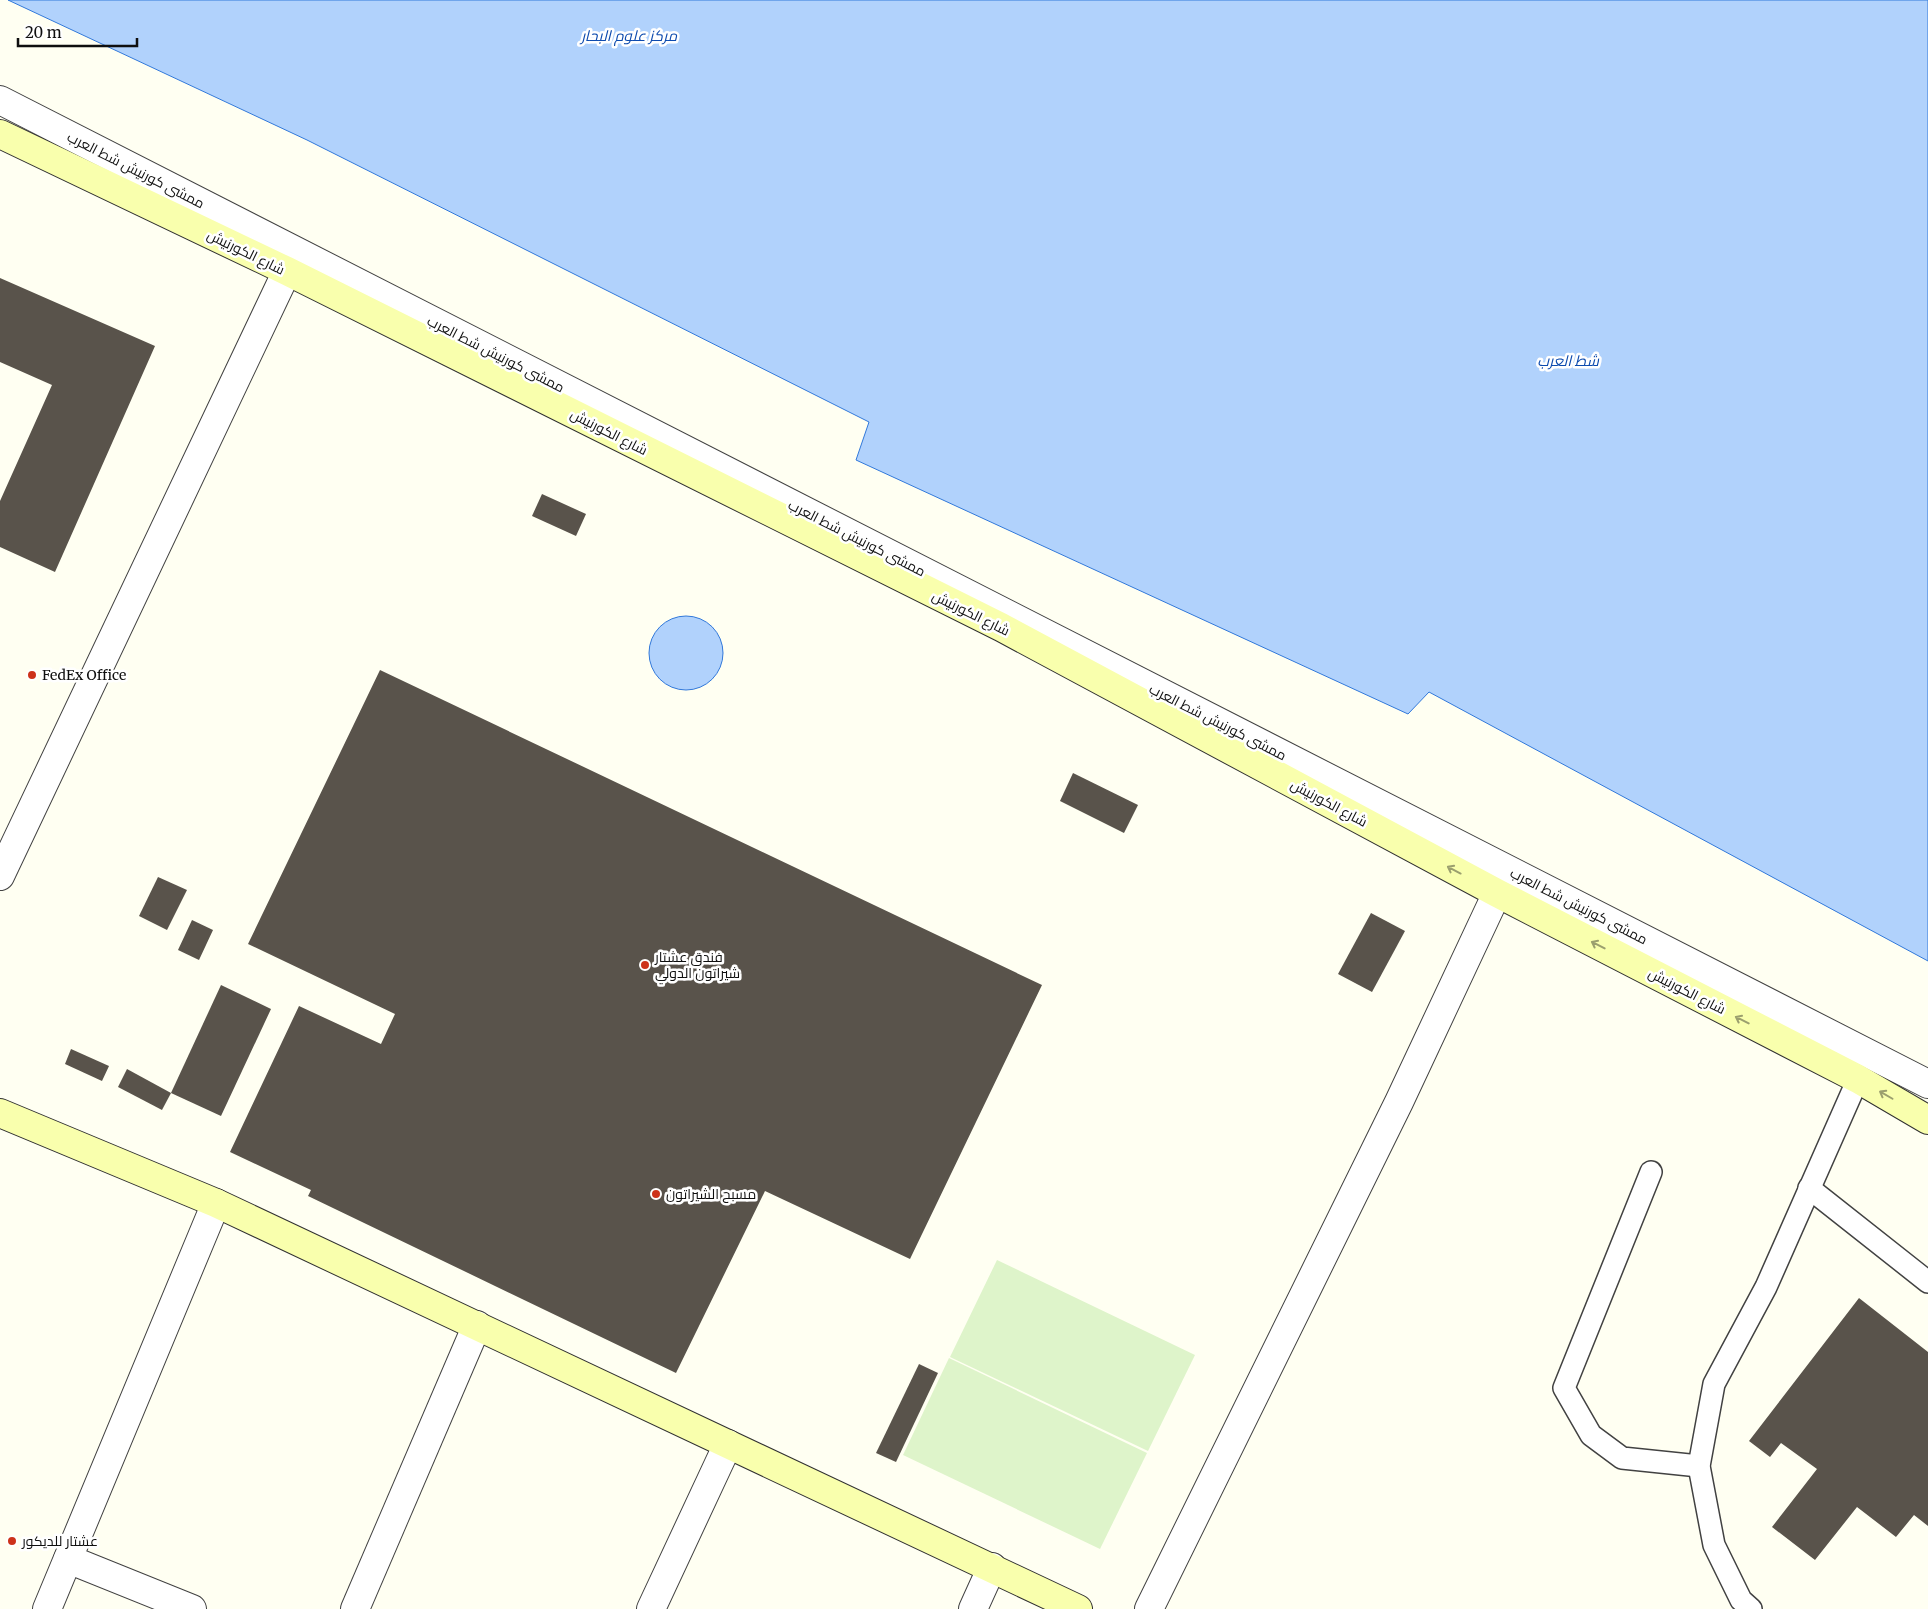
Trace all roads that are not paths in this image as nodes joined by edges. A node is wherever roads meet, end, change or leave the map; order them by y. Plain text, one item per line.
1 (0, 100) edge
2 (0, 134) edge
3 (287, 272) junction
4 (0, 876) edge
5 (1497, 893) junction
6 (1858, 1080) junction
7 (1928, 1084) edge
8 (0, 1113) edge
9 (1928, 1120) edge
10 (1651, 1172) dead end
11 (1810, 1188) junction
12 (216, 1203) junction
13 (1928, 1282) edge
14 (477, 1325) junction
15 (728, 1444) junction
16 (1699, 1466) junction
17 (68, 1558) junction
18 (992, 1567) junction
19 (47, 1609) edge
20 (192, 1609) edge
21 (355, 1609) edge
22 (651, 1609) edge
23 (973, 1609) edge
24 (1078, 1609) edge
25 (1149, 1609) edge
26 (1751, 1609) edge

1 - 7 street, ممشى كورنيش شط العرب
2 - 3 main road, شارع الكورنيش
3 - 4 street
5 -> 3 main road, شارع الكورنيش
6 -> 5 main road, شارع الكورنيش
5 - 25 street
9 -> 6 main road, شارع الكورنيش
6 - 11 lane
8 - 12 main road
10 - 16 lane
11 - 13 lane
11 - 16 lane
12 - 14 main road
12 - 17 street
14 - 15 main road
14 - 21 street
15 - 18 main road
15 - 22 street
16 - 26 lane
17 - 19 street
17 - 20 street
18 - 23 street
18 - 24 main road

